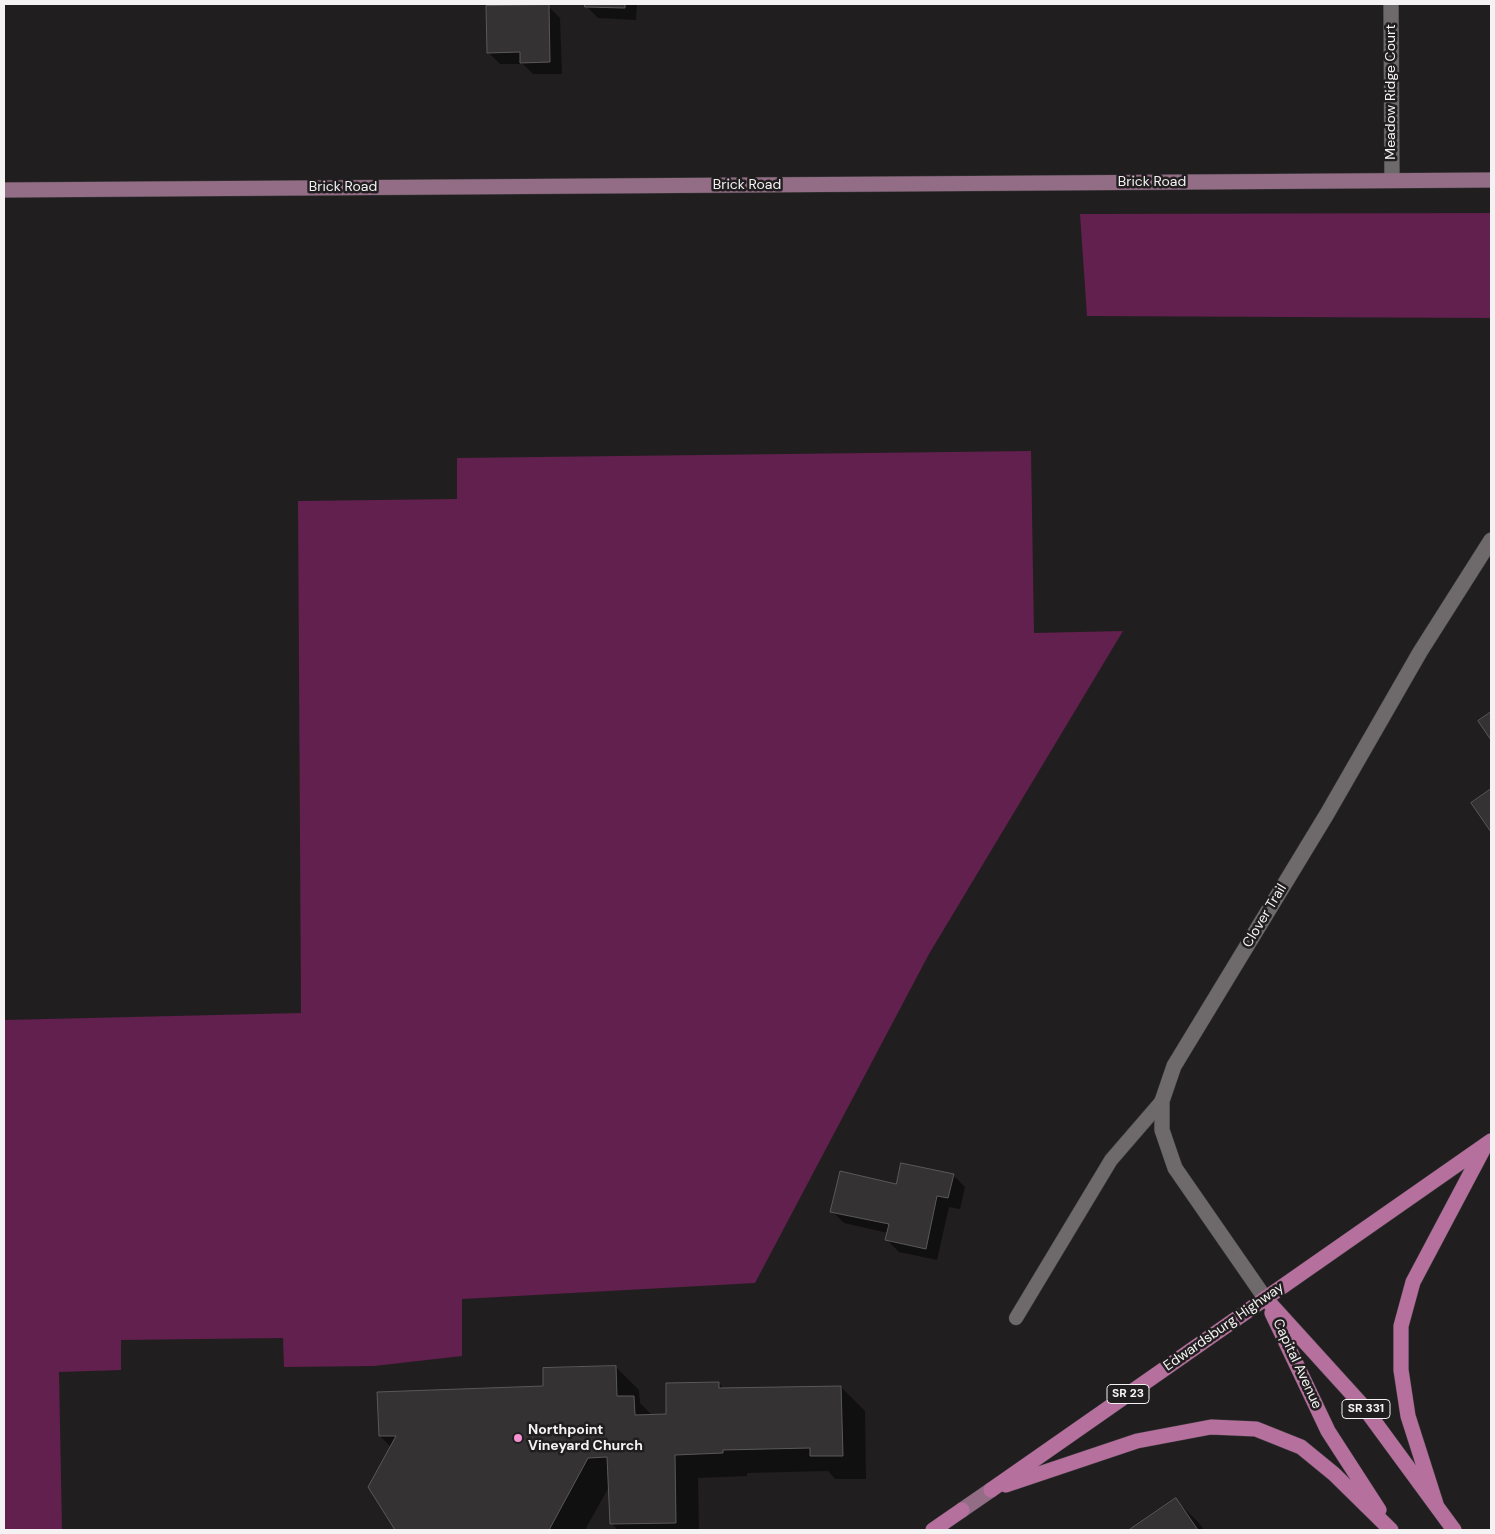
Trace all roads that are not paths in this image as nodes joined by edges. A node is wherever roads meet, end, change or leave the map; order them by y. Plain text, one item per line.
1 (1391, 4) edge
2 (1392, 180) junction
3 (1491, 180) edge
4 (4, 190) edge
5 (1491, 540) edge
6 (1162, 1101) junction
7 (1488, 1143) edge
8 (1265, 1298) junction
9 (1016, 1318) dead end
10 (991, 1490) junction
11 (1438, 1507) junction
12 (962, 1510) joint
13 (933, 1530) edge
14 (1392, 1530) edge
15 (1454, 1530) edge

1 - 2 street, Meadow Ridge Court
2 - 3 street, Brick Road
2 - 4 street, Brick Road
5 - 6 street, Clover Trail
6 - 8 street, Clover Trail
6 - 9 lane
7 - 8 main road, Edwardsburg Highway / SR 23
7 - 11 main road
8 - 10 main road, Edwardsburg Highway / SR 23
8 - 11 main road, Capital Avenue / SR 331
8 - 14 main road, Capital Avenue / SR 331
10 - 12 street, Edwardsburg Highway / SR 23
10 - 14 main road
11 - 15 main road, Capital Avenue / SR 331
12 - 13 main road, Edwardsburg Highway / SR 23

